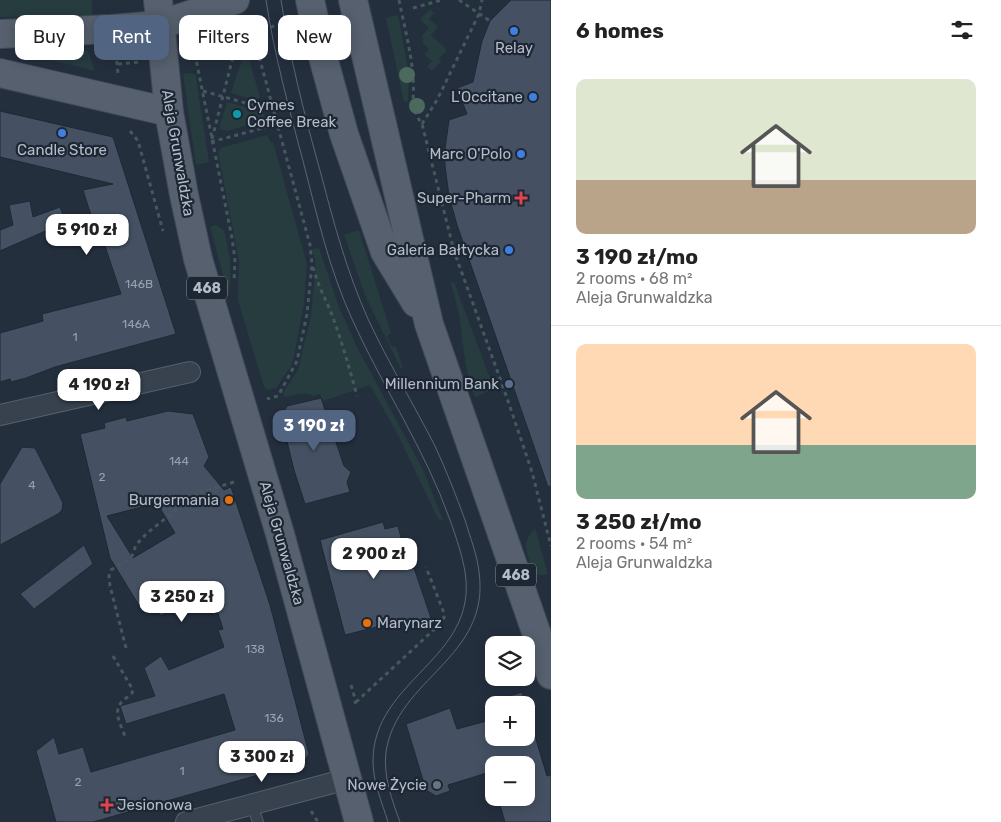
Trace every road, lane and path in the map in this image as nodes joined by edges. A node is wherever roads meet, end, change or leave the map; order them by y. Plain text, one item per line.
1 (352, 0) edge
2 (399, 0) edge
3 (442, 0) edge
4 (458, 0) edge
5 (482, 0) edge
6 (221, 2) edge
7 (312, 7) edge
8 (413, 8) dead end
9 (159, 12) edge
10 (479, 14) junction
11 (490, 21) dead end
12 (268, 28) edge
13 (94, 30) edge
14 (0, 34) edge
15 (117, 60) edge
16 (163, 60) joint
17 (196, 60) edge
18 (233, 60) edge
19 (260, 60) edge
20 (118, 64) junction
21 (0, 73) edge
22 (203, 91) junction
23 (224, 96) junction
24 (117, 100) junction
25 (169, 112) junction
26 (274, 112) junction
27 (278, 124) junction
28 (422, 124) junction
29 (211, 142) junction
30 (163, 232) dead end
31 (312, 264) junction
32 (233, 286) dead end
33 (429, 324) junction
34 (190, 372) dead end
35 (264, 390) dead end
36 (357, 396) dead end
37 (0, 415) edge
38 (234, 482) dead end
39 (551, 520) edge
40 (545, 522) junction
41 (551, 546) edge
42 (426, 567) dead end
43 (126, 648) dead end
44 (113, 656) dead end
45 (551, 675) edge
46 (356, 702) dead end
47 (126, 739) dead end
48 (347, 779) junction
49 (311, 810) dead end
50 (255, 813) edge
51 (186, 822) edge
52 (318, 822) edge
53 (359, 822) edge

1 - 33 main road, 468
2 - 28 path
3 - 8 path
4 - 10 path
5 - 10 path
6 - 9 main road
7 - 12 path
7 - 33 main road
10 - 11 path
10 - 28 path
13 - 14 main road
15 - 20 path
16 - 20 path
16 - 25 main road, Aleja Grunwaldzka / 468
17 - 22 path
18 - 23 path
19 - 26 path
20 - 24 path
21 - 24 main road
22 - 23 path
22 - 29 path
23 - 26 path
23 - 29 path
24 - 25 main road
24 - 30 path
25 - 48 main road, Aleja Grunwaldzka / 468
26 - 27 path
27 - 29 path
27 - 31 path
28 - 40 path
29 - 32 path
31 - 35 path
31 - 36 path
33 - 45 main road, 468
34 - 37 street
38 - 43 path
39 - 40 path
40 - 41 path
42 - 46 path
44 - 47 path
48 - 50 street
48 - 53 main road, Aleja Grunwaldzka / 468
49 - 52 path
50 - 51 street

